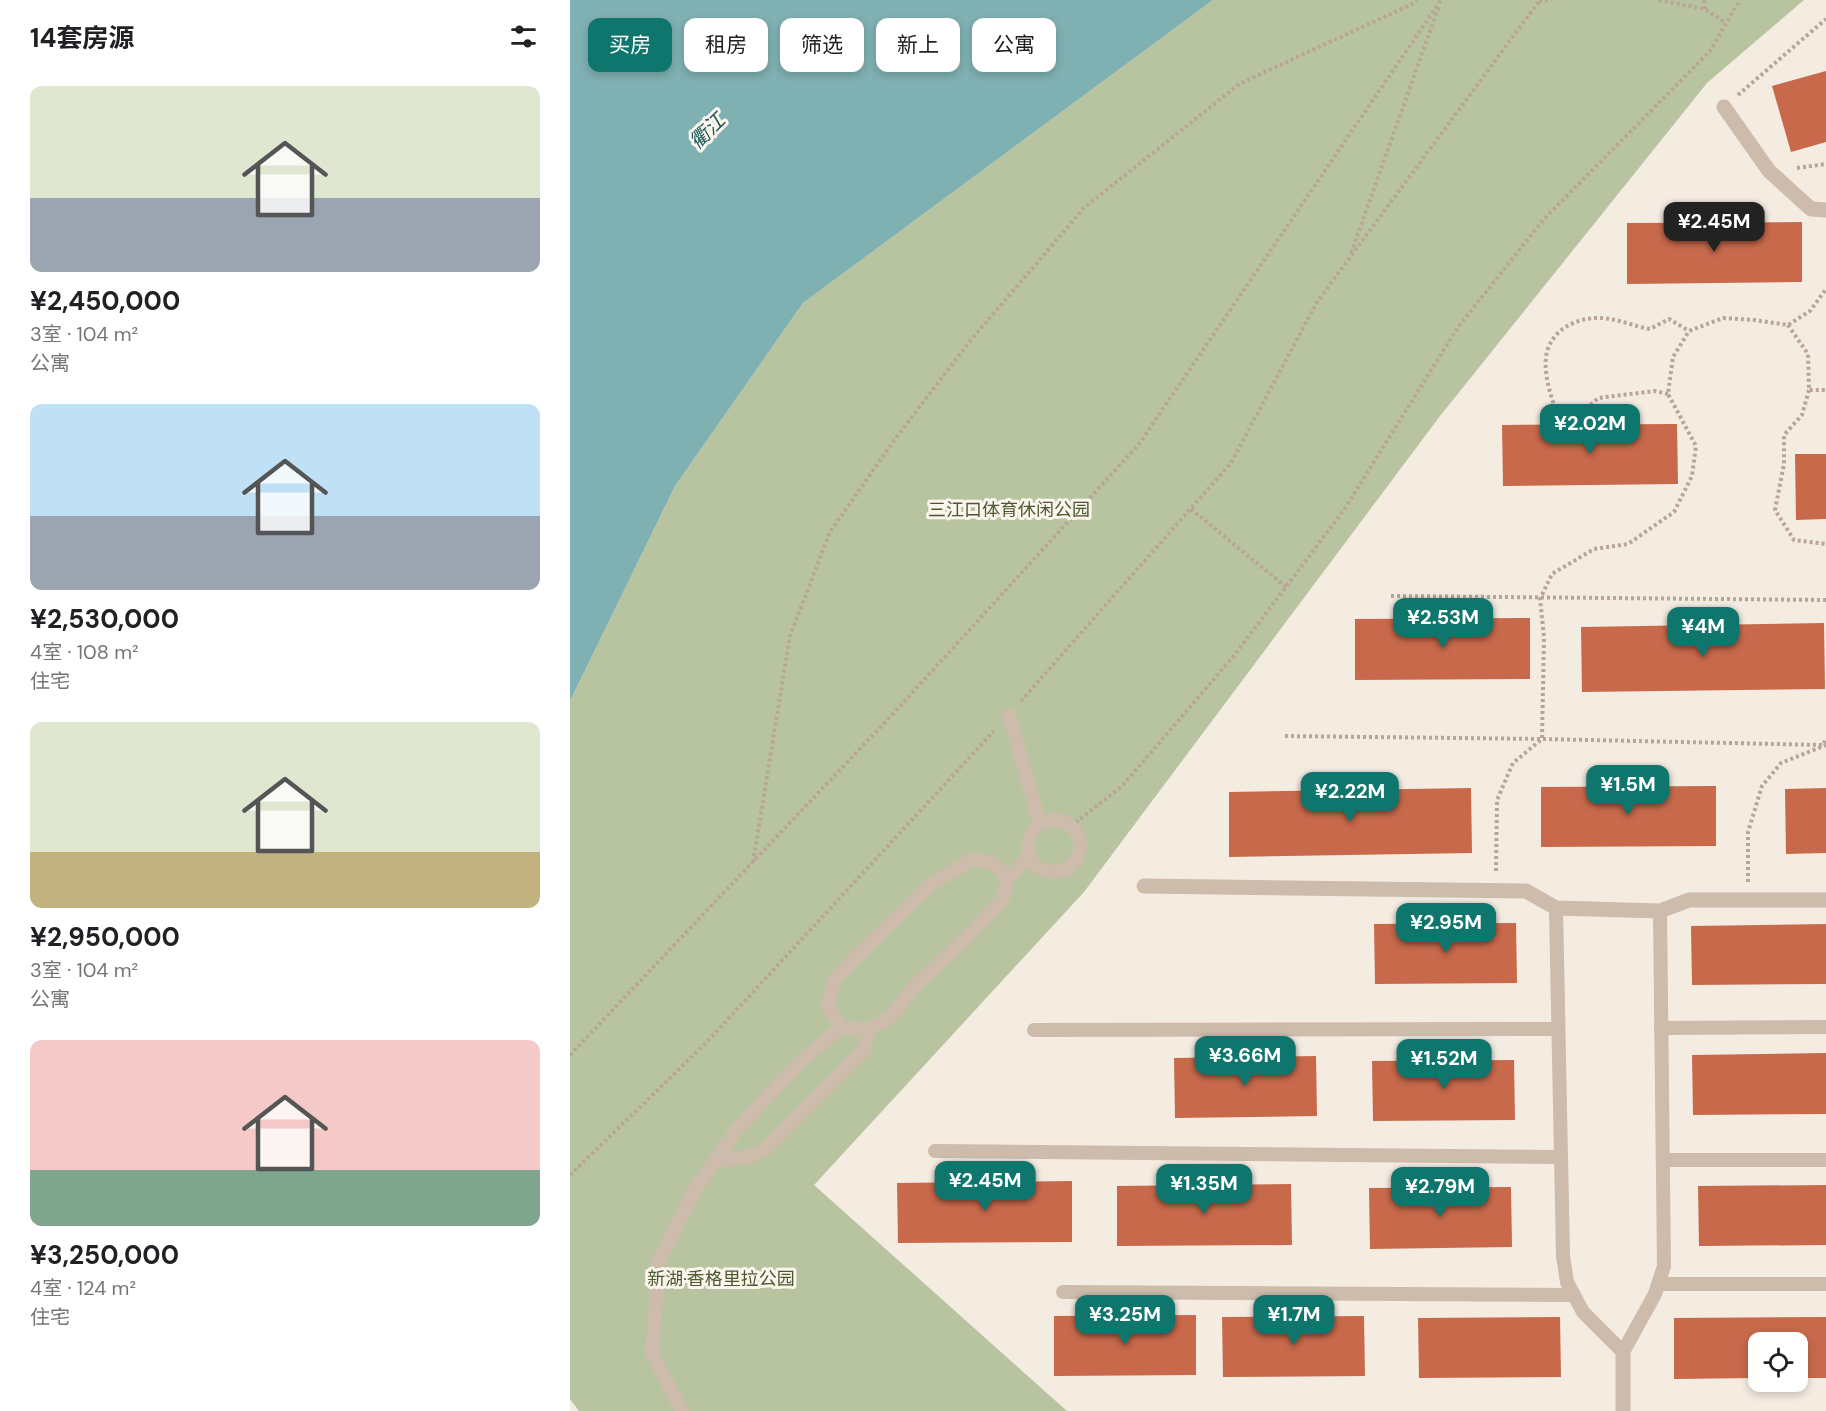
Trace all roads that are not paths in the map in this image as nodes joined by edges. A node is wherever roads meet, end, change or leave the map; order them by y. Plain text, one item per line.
1 (1724, 107) road end
2 (1826, 210) edge
3 (1009, 715) road end
4 (1040, 824) junction
5 (1030, 856) junction
6 (1007, 879) junction
7 (1144, 886) dead end
8 (1826, 900) edge
9 (1556, 908) junction
10 (1660, 911) junction
11 (841, 1027) junction
12 (1826, 1027) edge
13 (1661, 1028) junction
14 (1558, 1029) junction
15 (867, 1030) junction
16 (1034, 1030) dead end
17 (935, 1151) dead end
18 (1561, 1157) junction
19 (1663, 1160) junction
20 (1826, 1160) edge
21 (715, 1161) junction
22 (1658, 1284) junction
23 (1826, 1284) edge
24 (1063, 1292) dead end
25 (1574, 1295) junction
26 (1623, 1352) junction
27 (682, 1411) edge
28 (1623, 1411) edge

1 - 2 street
3 - 4 lane
4 - 5 lane
4 - 5 lane
5 - 6 lane
6 - 11 lane
6 - 15 lane
7 - 9 street
8 - 10 street
9 - 10 street
9 - 14 lane
10 - 13 lane
11 - 15 lane
11 - 21 lane
12 - 13 lane
13 - 19 lane
14 - 16 lane
14 - 18 lane
15 - 21 lane
17 - 18 lane
18 - 25 lane
19 - 20 lane
19 - 22 lane
21 - 27 lane
22 - 23 lane
22 - 26 lane
24 - 25 lane
25 - 26 lane
26 - 28 street

